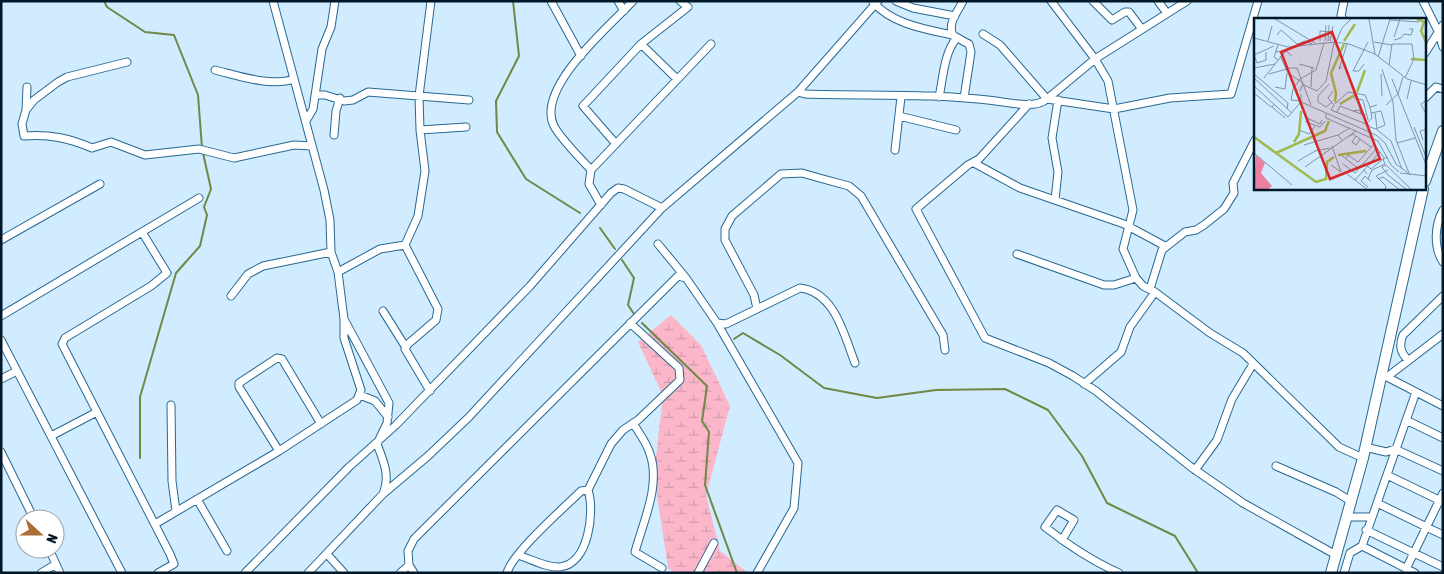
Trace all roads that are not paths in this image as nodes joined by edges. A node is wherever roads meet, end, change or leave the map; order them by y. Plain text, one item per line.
1 (273, 1) edge
2 (335, 1) edge
3 (431, 1) edge
4 (551, 1) edge
5 (618, 1) edge
6 (633, 1) edge
7 (680, 1) edge
8 (896, 1) edge
9 (963, 1) edge
10 (1051, 1) edge
11 (1093, 1) edge
12 (1158, 1) edge
13 (1186, 1) edge
14 (1258, 1) edge
15 (1344, 1) edge
16 (1423, 1) edge
17 (875, 2) edge
18 (624, 11) junction
19 (1166, 12) junction
20 (955, 16) junction
21 (1342, 18) edge
22 (1141, 28) junction
23 (1440, 28) edge
24 (983, 34) dead end
25 (955, 37) junction
26 (641, 44) junction
27 (711, 44) dead end
28 (1443, 47) edge
29 (1426, 51) edge
30 (581, 56) junction
31 (1095, 58) junction
32 (127, 62) dead end
33 (215, 70) dead end
34 (294, 79) junction
35 (677, 80) junction
36 (27, 87) dead end
37 (1443, 88) edge
38 (798, 92) junction
39 (316, 95) junction
40 (419, 96) junction
41 (902, 97) junction
42 (940, 97) junction
43 (1426, 97) edge
44 (340, 98) junction
45 (964, 98) junction
46 (1048, 99) junction
47 (469, 100) dead end
48 (1058, 100) junction
49 (1029, 104) junction
50 (1114, 108) junction
51 (26, 110) junction
52 (899, 116) junction
53 (306, 120) junction
54 (466, 127) dead end
55 (420, 130) junction
56 (956, 130) dead end
57 (1443, 131) edge
58 (334, 135) dead end
59 (1254, 142) edge
60 (616, 144) junction
61 (311, 146) junction
62 (895, 150) dead end
63 (1428, 162) edge
64 (974, 163) junction
65 (591, 170) junction
66 (1426, 175) edge
67 (100, 184) dead end
68 (1423, 190) edge
69 (199, 198) dead end
70 (1055, 200) junction
71 (601, 205) junction
72 (662, 208) junction
73 (1443, 210) edge
74 (1129, 226) junction
75 (142, 232) junction
76 (1, 240) edge
77 (658, 244) dead end
78 (405, 245) junction
79 (1166, 246) junction
80 (331, 252) junction
81 (1017, 254) dead end
82 (1443, 262) edge
83 (338, 272) junction
84 (686, 278) junction
85 (1136, 278) junction
86 (1152, 290) junction
87 (231, 296) dead end
88 (1443, 296) edge
89 (757, 309) junction
90 (383, 311) dead end
91 (1, 316) edge
92 (344, 320) junction
93 (717, 323) junction
94 (630, 324) junction
95 (1443, 334) edge
96 (1, 340) edge
97 (405, 346) junction
98 (945, 350) dead end
99 (1408, 360) junction
100 (855, 363) dead end
101 (1253, 364) junction
102 (17, 370) junction
103 (1384, 376) junction
104 (1, 379) edge
105 (1084, 384) junction
106 (430, 391) junction
107 (1416, 392) junction
108 (360, 395) junction
109 (171, 405) dead end
110 (1443, 406) edge
111 (97, 412) junction
112 (388, 417) junction
113 (1406, 420) junction
114 (634, 423) junction
115 (321, 424) junction
116 (51, 436) junction
117 (1443, 438) edge
118 (377, 444) junction
119 (1365, 447) junction
120 (1395, 448) junction
121 (278, 451) junction
122 (1, 452) edge
123 (1363, 458) junction
124 (1276, 466) dead end
125 (1195, 470) junction
126 (1443, 471) edge
127 (1387, 476) junction
128 (588, 490) junction
129 (1443, 493) edge
130 (382, 494) junction
131 (197, 499) junction
132 (1352, 502) junction
133 (1441, 502) edge
134 (1376, 503) junction
135 (29, 509) edge
136 (176, 511) junction
137 (1347, 517) junction
138 (1371, 517) junction
139 (154, 524) junction
140 (1426, 527) junction
141 (1366, 530) junction
142 (1443, 535) edge
143 (1062, 540) dead end
144 (714, 544) dead end
145 (1362, 546) junction
146 (227, 551) dead end
147 (1414, 553) junction
148 (327, 554) junction
149 (518, 555) junction
150 (1336, 556) junction
151 (54, 559) edge
152 (56, 564) junction
153 (174, 564) junction
154 (409, 565) junction
155 (1443, 567) edge
156 (662, 568) dead end
157 (1406, 569) junction
158 (41, 573) edge
159 (60, 573) edge
160 (122, 573) edge
161 (158, 573) edge
162 (178, 573) edge
163 (245, 573) edge
164 (308, 573) edge
165 (344, 573) edge
166 (400, 573) edge
167 (414, 573) edge
168 (507, 573) edge
169 (698, 573) edge
170 (757, 573) edge
171 (1119, 573) edge
172 (1331, 573) edge
173 (1344, 573) edge
174 (1415, 573) edge

1 - 34 street
2 - 39 street
3 - 40 street
4 - 30 street
5 - 18 street
6 - 18 street
7 - 26 street
8 - 20 street
9 - 20 street
10 - 31 street
11 - 22 street
12 - 19 street
13 - 19 street
14 - 50 street
15 - 21 street
16 - 23 street
17 - 25 street
17 - 38 street
18 - 30 street
19 - 22 street
20 - 25 street
22 - 31 street
23 - 28 street
23 - 29 street
24 - 46 street
25 - 42 street
25 - 45 street
26 - 35 street
26 - 60 street
27 - 35 street
30 - 65 street
31 - 46 street
31 - 50 street
32 - 51 street
33 - 34 street
34 - 53 street
35 - 60 street
36 - 51 street
37 - 43 street
38 - 41 street
38 - 72 street
39 - 44 street
39 - 53 street
40 - 44 street
40 - 47 street
40 - 55 street
41 - 42 street
41 - 52 street
42 - 45 street
44 - 58 street
45 - 49 street
46 - 48 street
46 - 49 street
48 - 50 street
48 - 70 street
49 - 64 street
50 - 74 street
51 - 61 street
52 - 56 street
52 - 62 street
53 - 61 street
54 - 55 street
55 - 78 street
57 - 63 main road
59 - 79 street
60 - 65 street
61 - 80 street
63 - 66 main road
64 - 70 street
64 - 105 street
65 - 71 street
67 - 76 street
68 - 103 main road
69 - 75 street
70 - 74 street
71 - 72 street
71 - 106 street
72 - 130 street
73 - 82 street
74 - 79 street
74 - 85 street
75 - 91 street
75 - 111 street
77 - 84 street
78 - 83 street
78 - 97 street
79 - 86 street
80 - 83 street
80 - 87 street
81 - 85 street
83 - 92 street
84 - 93 street
84 - 94 street
85 - 86 street
86 - 101 street
86 - 105 street
88 - 99 street
89 - 93 street
89 - 98 street
89 - 100 street
90 - 97 street
92 - 108 street
92 - 112 street
93 - 170 street
94 - 114 street
94 - 154 street
95 - 99 street
96 - 102 street
97 - 106 street
99 - 103 street
101 - 123 street
101 - 125 street
102 - 104 street
102 - 116 street
103 - 107 street
103 - 119 main road
105 - 125 street
106 - 118 street
107 - 110 street
107 - 113 street
108 - 112 street
108 - 115 street
109 - 136 street
111 - 116 street
111 - 139 street
112 - 118 street
113 - 117 street
113 - 120 street
114 - 128 street
114 - 156 street
115 - 121 street
115 - 121 street
116 - 160 street
118 - 130 street
118 - 163 street
119 - 120 street
119 - 123 main road
120 - 126 street
120 - 127 street
121 - 131 street
122 - 135 street
123 - 132 main road
124 - 132 street
125 - 150 street
127 - 133 street
127 - 134 street
128 - 149 street
128 - 149 street
129 - 133 street
130 - 148 street
131 - 136 street
131 - 146 street
132 - 137 main road
133 - 140 street
134 - 138 street
134 - 140 street
136 - 139 street
137 - 138 street
137 - 150 main road
138 - 141 street
139 - 153 street
140 - 142 street
140 - 147 street
141 - 145 street
141 - 147 street
143 - 171 street
144 - 169 street
145 - 157 street
145 - 173 street
147 - 155 street
147 - 157 street
148 - 164 street
148 - 165 street
149 - 168 street
150 - 172 main road
151 - 152 street
152 - 158 street
152 - 159 street
153 - 161 street
153 - 162 street
154 - 166 street
154 - 167 street
157 - 174 street

